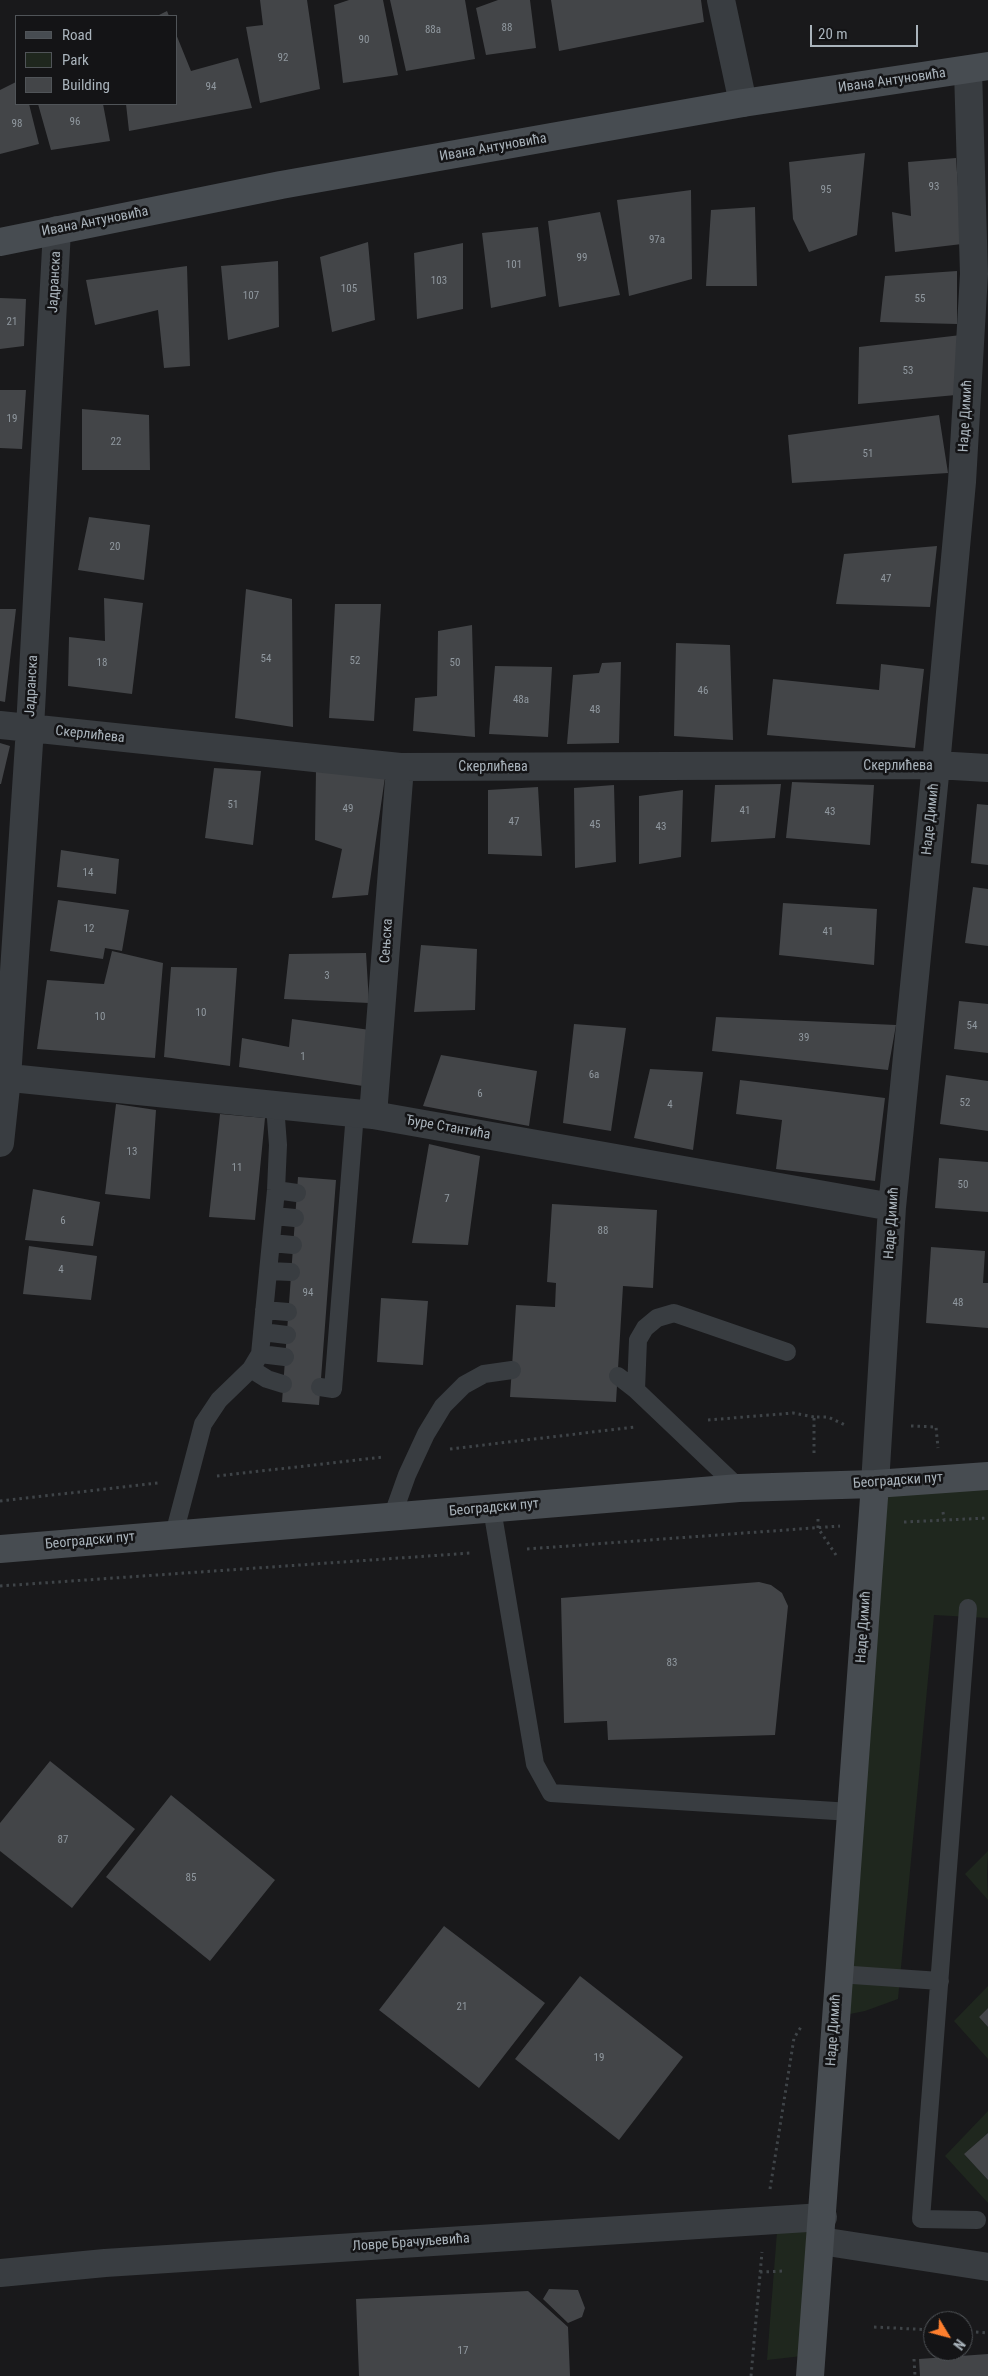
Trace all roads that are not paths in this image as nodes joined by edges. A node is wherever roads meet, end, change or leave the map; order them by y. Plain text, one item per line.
1 (721, 0) edge
2 (978, 68) edge
3 (742, 103) junction
4 (57, 230) junction
5 (0, 242) edge
6 (0, 725) edge
7 (30, 728) junction
8 (936, 765) junction
9 (400, 767) junction
10 (988, 768) edge
11 (3, 1077) edge
12 (275, 1105) junction
13 (364, 1114) junction
14 (0, 1143) edge
15 (276, 1190) junction
16 (297, 1193) dead end
17 (892, 1207) junction
18 (274, 1216) junction
19 (295, 1218) dead end
20 (271, 1243) junction
21 (293, 1245) dead end
22 (268, 1270) junction
23 (291, 1272) dead end
24 (264, 1310) junction
25 (288, 1312) dead end
26 (262, 1332) junction
27 (287, 1334) dead end
28 (787, 1352) dead end
29 (260, 1354) junction
30 (285, 1357) dead end
31 (251, 1369) junction
32 (512, 1370) dead end
33 (618, 1376) dead end
34 (283, 1384) dead end
35 (320, 1388) dead end
36 (636, 1390) junction
37 (988, 1476) edge
38 (876, 1484) junction
39 (738, 1488) junction
40 (492, 1508) junction
41 (392, 1517) junction
42 (174, 1534) junction
43 (0, 1549) edge
44 (968, 1608) dead end
45 (850, 1812) junction
46 (838, 1974) junction
47 (940, 1981) junction
48 (977, 2220) dead end
49 (822, 2229) junction
50 (988, 2267) edge
51 (0, 2273) edge
52 (810, 2376) edge

1 - 3 street
2 - 3 street, Ивана Антуновића
2 - 8 street, Наде Димић
3 - 4 street, Ивана Антуновића
4 - 5 street, Ивана Антуновића
4 - 7 street, Јадранска
6 - 7 street, Скерлићева
7 - 9 street, Скерлићева
7 - 11 street, Јадранска
8 - 9 street, Скерлићева
8 - 10 street, Скерлићева
8 - 17 street, Наде Димић
9 - 13 street, Сењска
11 - 12 street, Ђуре Стантића
11 - 14 street, Јадранска
12 - 13 street, Ђуре Стантића
12 - 15 lane
13 - 17 street, Ђуре Стантића
13 - 35 lane
15 - 16 lane
15 - 18 lane
17 - 38 street, Наде Димић
18 - 19 lane
18 - 20 lane
20 - 21 lane
20 - 22 lane
22 - 23 lane
22 - 24 lane
24 - 25 lane
24 - 26 lane
26 - 27 lane
26 - 29 lane
28 - 36 lane
29 - 30 lane
29 - 31 lane
31 - 34 lane
31 - 42 lane
32 - 41 lane
33 - 36 lane
36 - 39 lane
37 - 38 street, Београдски пут
38 - 39 street, Београдски пут
38 - 45 street, Наде Димић
39 - 40 street, Београдски пут
40 - 41 street, Београдски пут
40 - 45 lane
41 - 42 street, Београдски пут
42 - 43 street, Београдски пут
44 - 47 lane
45 - 46 street, Наде Димић
46 - 47 lane
46 - 49 street, Наде Димић
47 - 48 lane
49 - 50 street, Ловре Брачуљевића
49 - 51 street, Ловре Брачуљевића
49 - 52 street, Наде Димић

